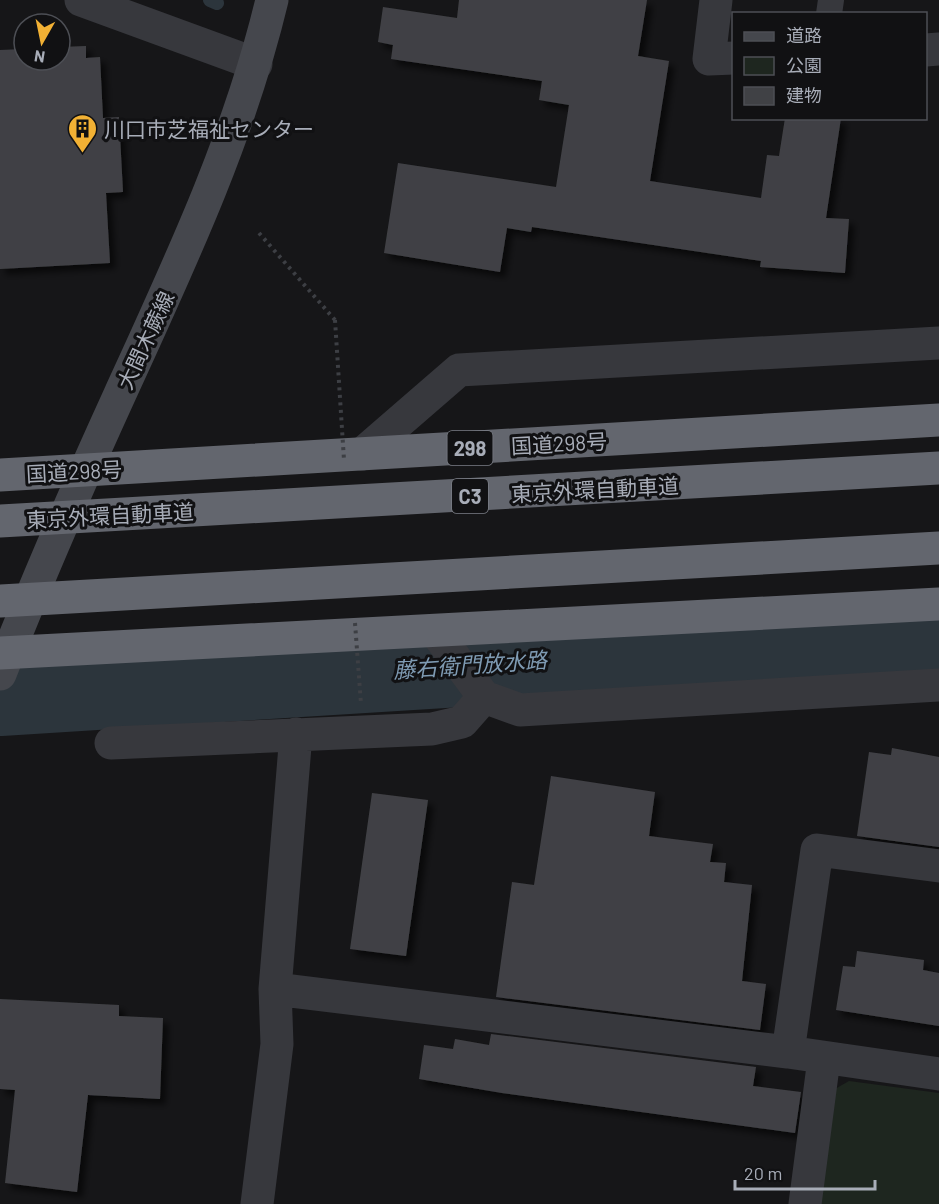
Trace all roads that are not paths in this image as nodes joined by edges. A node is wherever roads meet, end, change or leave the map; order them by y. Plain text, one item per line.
1 (81, 0) edge
2 (272, 0) edge
3 (716, 0) edge
4 (732, 58) edge
5 (256, 64) junction
6 (939, 344) edge
7 (939, 420) edge
8 (362, 454) junction
9 (939, 468) edge
10 (85, 471) junction
11 (0, 475) edge
12 (0, 521) edge
13 (939, 548) edge
14 (0, 601) edge
15 (939, 603) edge
16 (435, 631) junction
17 (3, 660) edge
18 (939, 685) edge
19 (484, 697) junction
20 (296, 734) junction
21 (111, 743) dead end
22 (939, 866) edge
23 (275, 990) junction
24 (788, 1052) junction
25 (824, 1059) junction
26 (939, 1074) edge
27 (257, 1204) edge
28 (805, 1204) edge

1 - 5 street
2 - 5 main road, 大間木蕨線
3 - 4 street
5 - 10 main road, 大間木蕨線
6 - 8 street
7 - 8 highway, 国道298号 / 298
8 - 10 highway, 国道298号 / 298
9 - 12 highway, 東京外環自動車道 / C3, bridge
10 - 11 highway, 国道298号 / 298
10 - 17 main road, 大間木蕨線
13 - 14 highway, bridge
15 - 16 highway
16 - 17 highway
16 - 19 street
18 - 19 street
19 - 20 street
20 - 21 street
20 - 23 street
22 - 24 street
23 - 24 street
23 - 27 street
24 - 25 street
25 - 26 street
25 - 28 street

